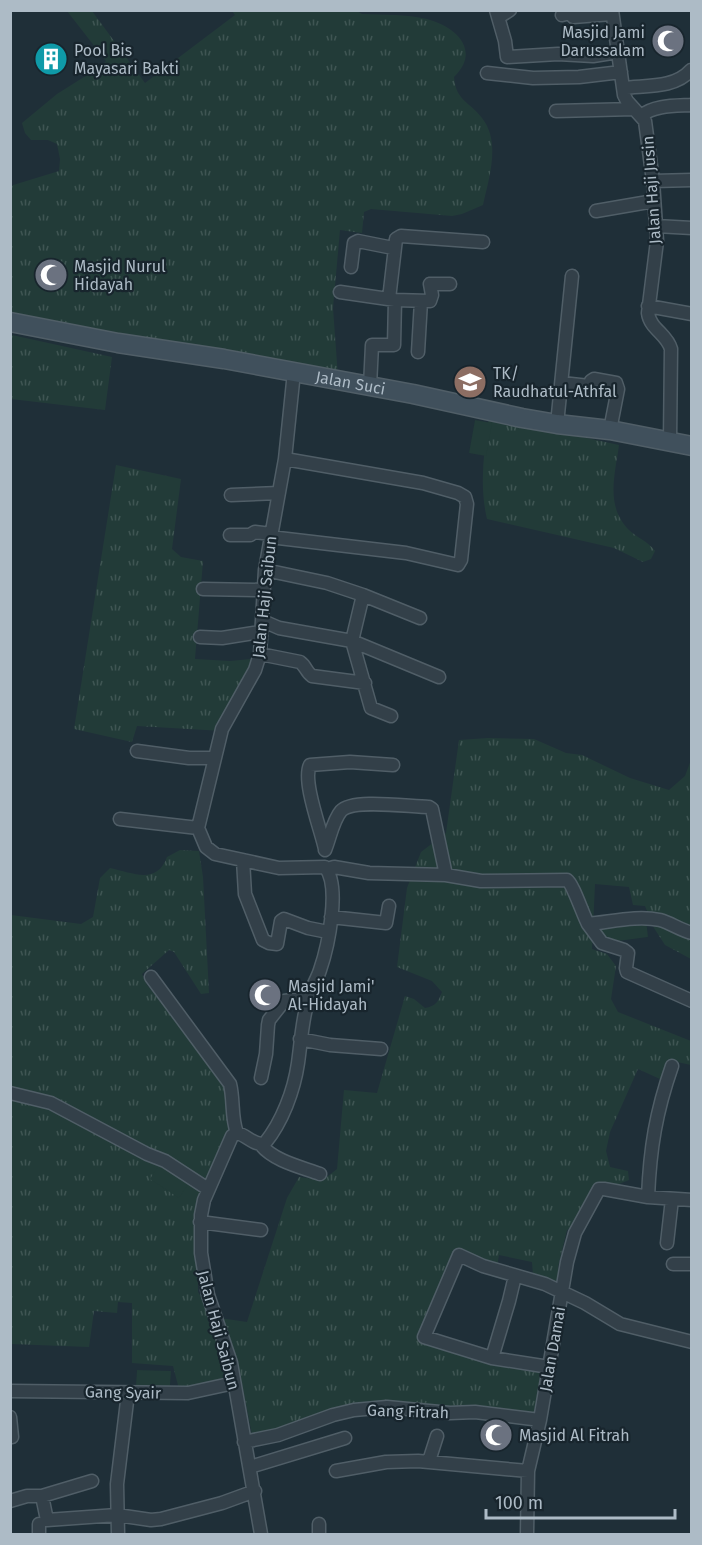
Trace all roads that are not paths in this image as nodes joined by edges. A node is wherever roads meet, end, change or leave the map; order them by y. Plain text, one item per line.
1 (510, 10) edge
2 (612, 12) edge
3 (498, 14) edge
4 (562, 15) dead end
5 (618, 52) junction
6 (692, 70) edge
7 (621, 72) junction
8 (487, 73) dead end
9 (622, 88) junction
10 (692, 105) edge
11 (556, 111) dead end
12 (638, 113) junction
13 (692, 180) edge
14 (653, 181) junction
15 (654, 201) junction
16 (596, 211) dead end
17 (656, 225) junction
18 (692, 228) edge
19 (483, 242) dead end
20 (393, 248) junction
21 (351, 267) dead end
22 (572, 276) dead end
23 (450, 284) dead end
24 (340, 292) dead end
25 (392, 299) junction
26 (421, 301) junction
27 (648, 306) junction
28 (692, 314) edge
29 (10, 322) edge
30 (418, 352) dead end
31 (294, 372) junction
32 (562, 383) junction
33 (370, 386) junction
34 (557, 424) junction
35 (610, 430) junction
36 (669, 441) junction
37 (692, 446) edge
38 (285, 459) junction
39 (279, 493) junction
40 (231, 495) dead end
41 (230, 535) dead end
42 (270, 535) junction
43 (265, 570) junction
44 (203, 589) dead end
45 (263, 590) junction
46 (363, 595) junction
47 (420, 618) dead end
48 (262, 627) junction
49 (200, 637) dead end
50 (352, 641) junction
51 (260, 654) junction
52 (440, 677) dead end
53 (365, 683) junction
54 (391, 716) dead end
55 (137, 751) dead end
56 (214, 758) junction
57 (393, 765) dead end
58 (120, 819) dead end
59 (198, 828) junction
60 (325, 850) junction
61 (243, 860) junction
62 (326, 868) junction
63 (446, 875) junction
64 (389, 906) dead end
65 (331, 917) junction
66 (588, 924) junction
67 (328, 932) junction
68 (692, 933) edge
69 (151, 978) dead end
70 (308, 998) junction
71 (692, 1000) edge
72 (300, 1039) junction
73 (381, 1049) dead end
74 (672, 1066) dead end
75 (261, 1078) dead end
76 (10, 1093) edge
77 (237, 1133) junction
78 (261, 1145) junction
79 (320, 1174) dead end
80 (208, 1189) junction
81 (648, 1197) junction
82 (672, 1199) junction
83 (692, 1200) edge
84 (200, 1222) junction
85 (261, 1230) dead end
86 (667, 1244) dead end
87 (673, 1264) dead end
88 (692, 1264) edge
89 (515, 1276) junction
90 (562, 1293) junction
91 (692, 1342) edge
92 (492, 1358) junction
93 (549, 1367) junction
94 (234, 1383) junction
95 (10, 1391) edge
96 (128, 1393) junction
97 (10, 1417) edge
98 (540, 1420) junction
99 (437, 1436) dead end
100 (12, 1437) edge
101 (345, 1438) dead end
102 (244, 1442) junction
103 (429, 1461) junction
104 (250, 1467) junction
105 (336, 1471) dead end
106 (528, 1471) junction
107 (92, 1481) dead end
108 (255, 1491) junction
109 (42, 1496) junction
110 (10, 1501) edge
111 (117, 1515) junction
112 (42, 1526) edge
113 (118, 1534) edge
114 (261, 1534) edge
115 (527, 1534) edge

1 - 3 street
2 - 4 street
2 - 5 street, Jalan Haji Jusin
3 - 5 street
5 - 7 street, Jalan Haji Jusin
6 - 9 street
7 - 8 street
7 - 9 street, Jalan Haji Jusin
9 - 12 street, Jalan Haji Jusin
10 - 12 street
11 - 12 street
12 - 14 street, Jalan Haji Jusin
13 - 14 street
14 - 15 street, Jalan Haji Jusin
15 - 16 street
15 - 17 street, Jalan Haji Jusin
17 - 18 street
17 - 27 street, Jalan Haji Jusin
19 - 20 street
20 - 21 street
20 - 25 street
22 - 32 street
23 - 26 street
24 - 25 street
25 - 26 street
25 - 33 street
26 - 30 street
27 - 28 street
27 - 36 street
29 - 31 street, Jalan Suci
31 - 33 street, Jalan Suci
31 - 38 street, Jalan Haji Saibun
32 - 34 street
32 - 35 street
33 - 34 street, Jalan Suci
34 - 35 street, Jalan Suci
35 - 36 street, Jalan Suci
36 - 37 street, Jalan Suci
38 - 39 street, Jalan Haji Saibun
38 - 42 street
39 - 40 street
39 - 42 street, Jalan Haji Saibun
41 - 42 street
42 - 43 street, Jalan Haji Saibun
43 - 45 street, Jalan Haji Saibun
43 - 46 street
44 - 45 street
45 - 48 street, Jalan Haji Saibun
46 - 47 street
46 - 50 street
48 - 49 street
48 - 50 street
48 - 51 street, Jalan Haji Saibun
50 - 52 street
50 - 53 street
51 - 53 street
51 - 56 street, Jalan Haji Saibun
53 - 54 street
55 - 56 street
56 - 59 street, Jalan Haji Saibun
57 - 60 street
58 - 59 street
59 - 61 street
60 - 62 street
60 - 63 street
61 - 62 street
61 - 67 street
62 - 63 street
62 - 65 street
63 - 66 street
64 - 65 street
65 - 67 street
66 - 68 street
66 - 71 street
67 - 70 street
69 - 77 street
70 - 72 street
70 - 75 street
72 - 73 street
72 - 78 street
74 - 81 street
76 - 80 street
77 - 78 street
77 - 80 street, Jalan Haji Saibun
78 - 79 street
80 - 84 street, Jalan Haji Saibun
81 - 82 street
81 - 90 street
82 - 83 street
82 - 86 street
84 - 85 street
84 - 94 street, Jalan Haji Saibun
87 - 88 street
89 - 90 street
89 - 92 street
89 - 92 street
90 - 91 street, Jalan Damai
90 - 93 street, Jalan Damai
92 - 93 street
93 - 98 street, Jalan Damai
94 - 96 street, Gang Syair
94 - 102 street, Jalan Haji Saibun
95 - 96 street, Gang Syair
96 - 111 street
97 - 100 street
98 - 102 street, Gang Fitrah
98 - 106 street, Jalan Damai
99 - 103 street
101 - 104 street
102 - 104 street, Jalan Haji Saibun
103 - 105 street
103 - 106 street
104 - 108 street, Jalan Haji Saibun
106 - 115 street, Jalan Damai
107 - 109 street
108 - 111 street
108 - 114 street, Jalan Haji Saibun
109 - 110 street
109 - 112 street
111 - 112 street
111 - 113 street

